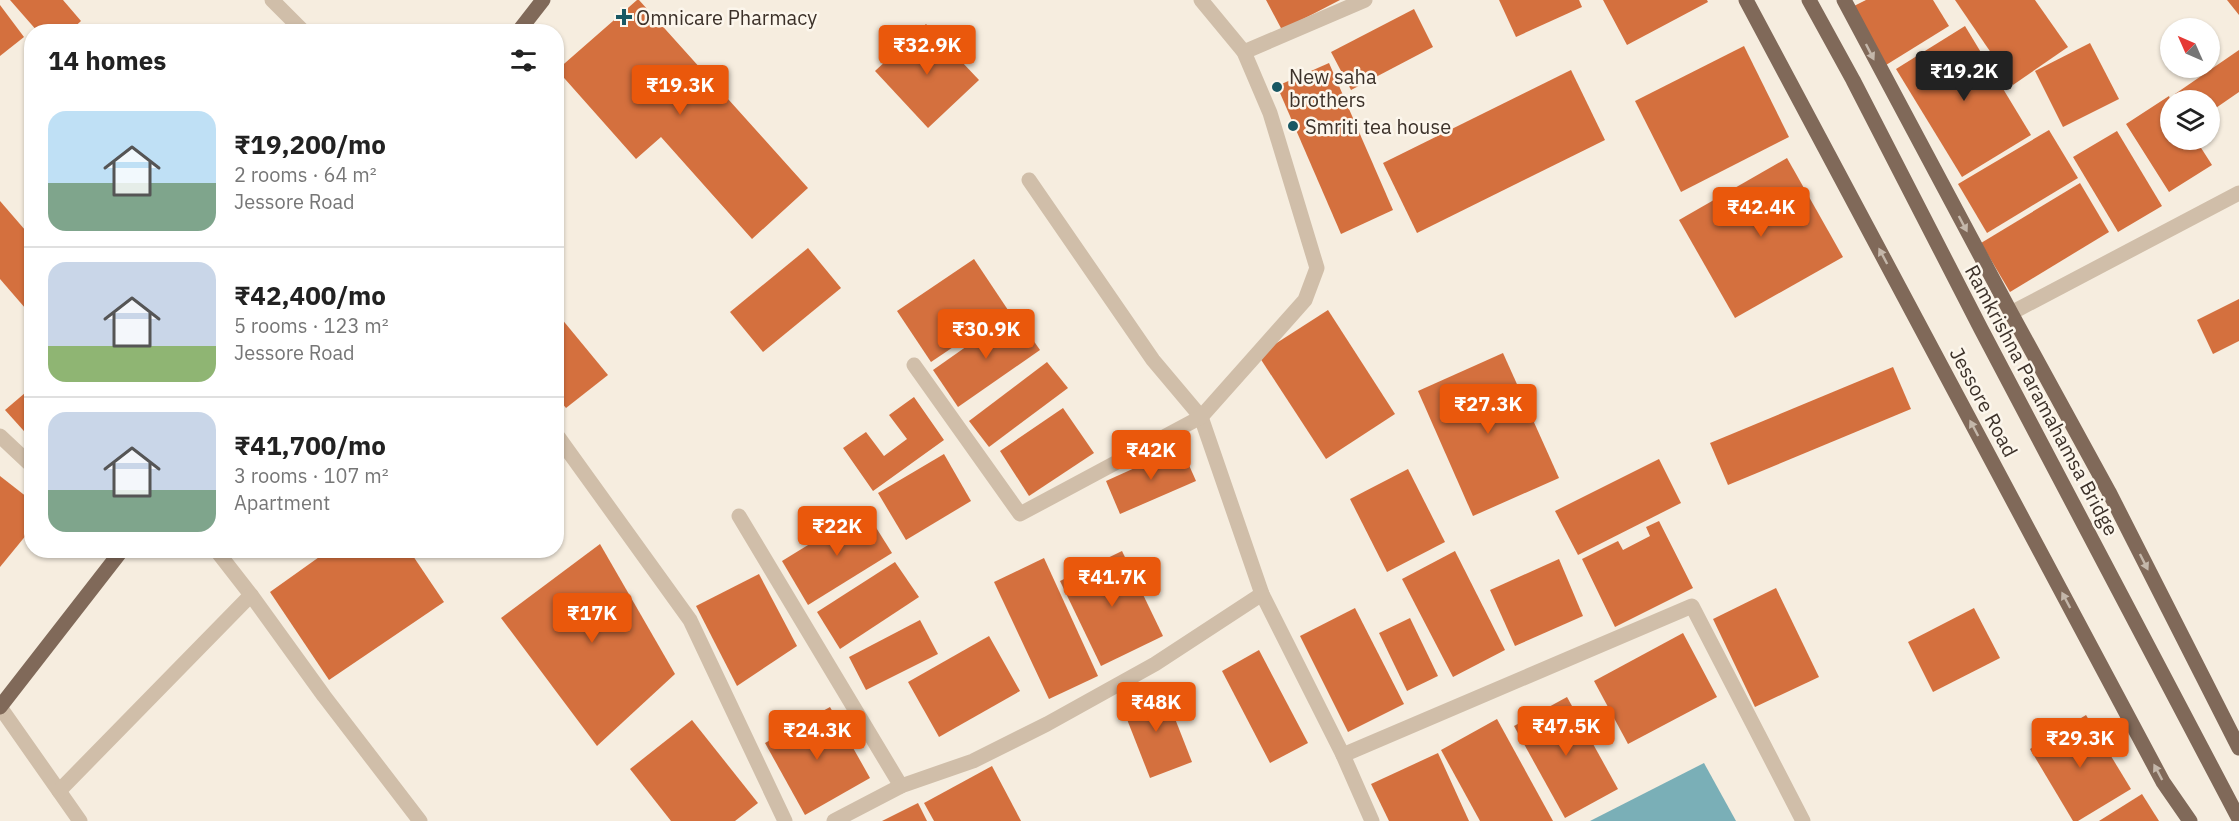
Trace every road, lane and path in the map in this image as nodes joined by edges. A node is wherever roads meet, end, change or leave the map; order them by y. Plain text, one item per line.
1 (272, 0) edge
2 (543, 0) edge
3 (1201, 0) edge
4 (1365, 0) edge
5 (1746, 0) edge
6 (1809, 0) edge
7 (1844, 0) edge
8 (296, 24) edge
9 (524, 24) edge
10 (1244, 52) junction
11 (1029, 180) dead end
12 (2239, 193) edge
13 (2011, 313) junction
14 (914, 364) dead end
15 (1201, 417) junction
16 (0, 436) edge
17 (564, 445) edge
18 (24, 458) edge
19 (739, 516) dead end
20 (116, 558) edge
21 (222, 558) edge
22 (1262, 594) junction
23 (251, 595) junction
24 (0, 707) edge
25 (2239, 748) edge
26 (1343, 755) junction
27 (901, 786) junction
28 (59, 790) junction
29 (2239, 819) edge
30 (80, 821) edge
31 (420, 821) edge
32 (785, 821) edge
33 (834, 821) edge
34 (1372, 821) edge
35 (1803, 821) edge
36 (2190, 821) edge

1 - 8 street
2 - 9 main road
3 - 10 street
4 - 10 street
36 -> 5 main road, Jessore Road
6 - 29 main road, Ramkrishna Paramahamsa Bridge
7 -> 13 main road
10 - 15 street
11 - 15 street
12 - 13 street
13 -> 25 main road
14 - 15 street
15 - 22 street
16 - 18 street
17 - 32 street
19 - 27 street
20 - 24 main road
21 - 23 street
22 - 26 street
22 - 27 street
23 - 28 street
23 - 31 street
24 - 28 street
26 - 34 street
26 - 35 street
27 - 33 street
28 - 30 street

